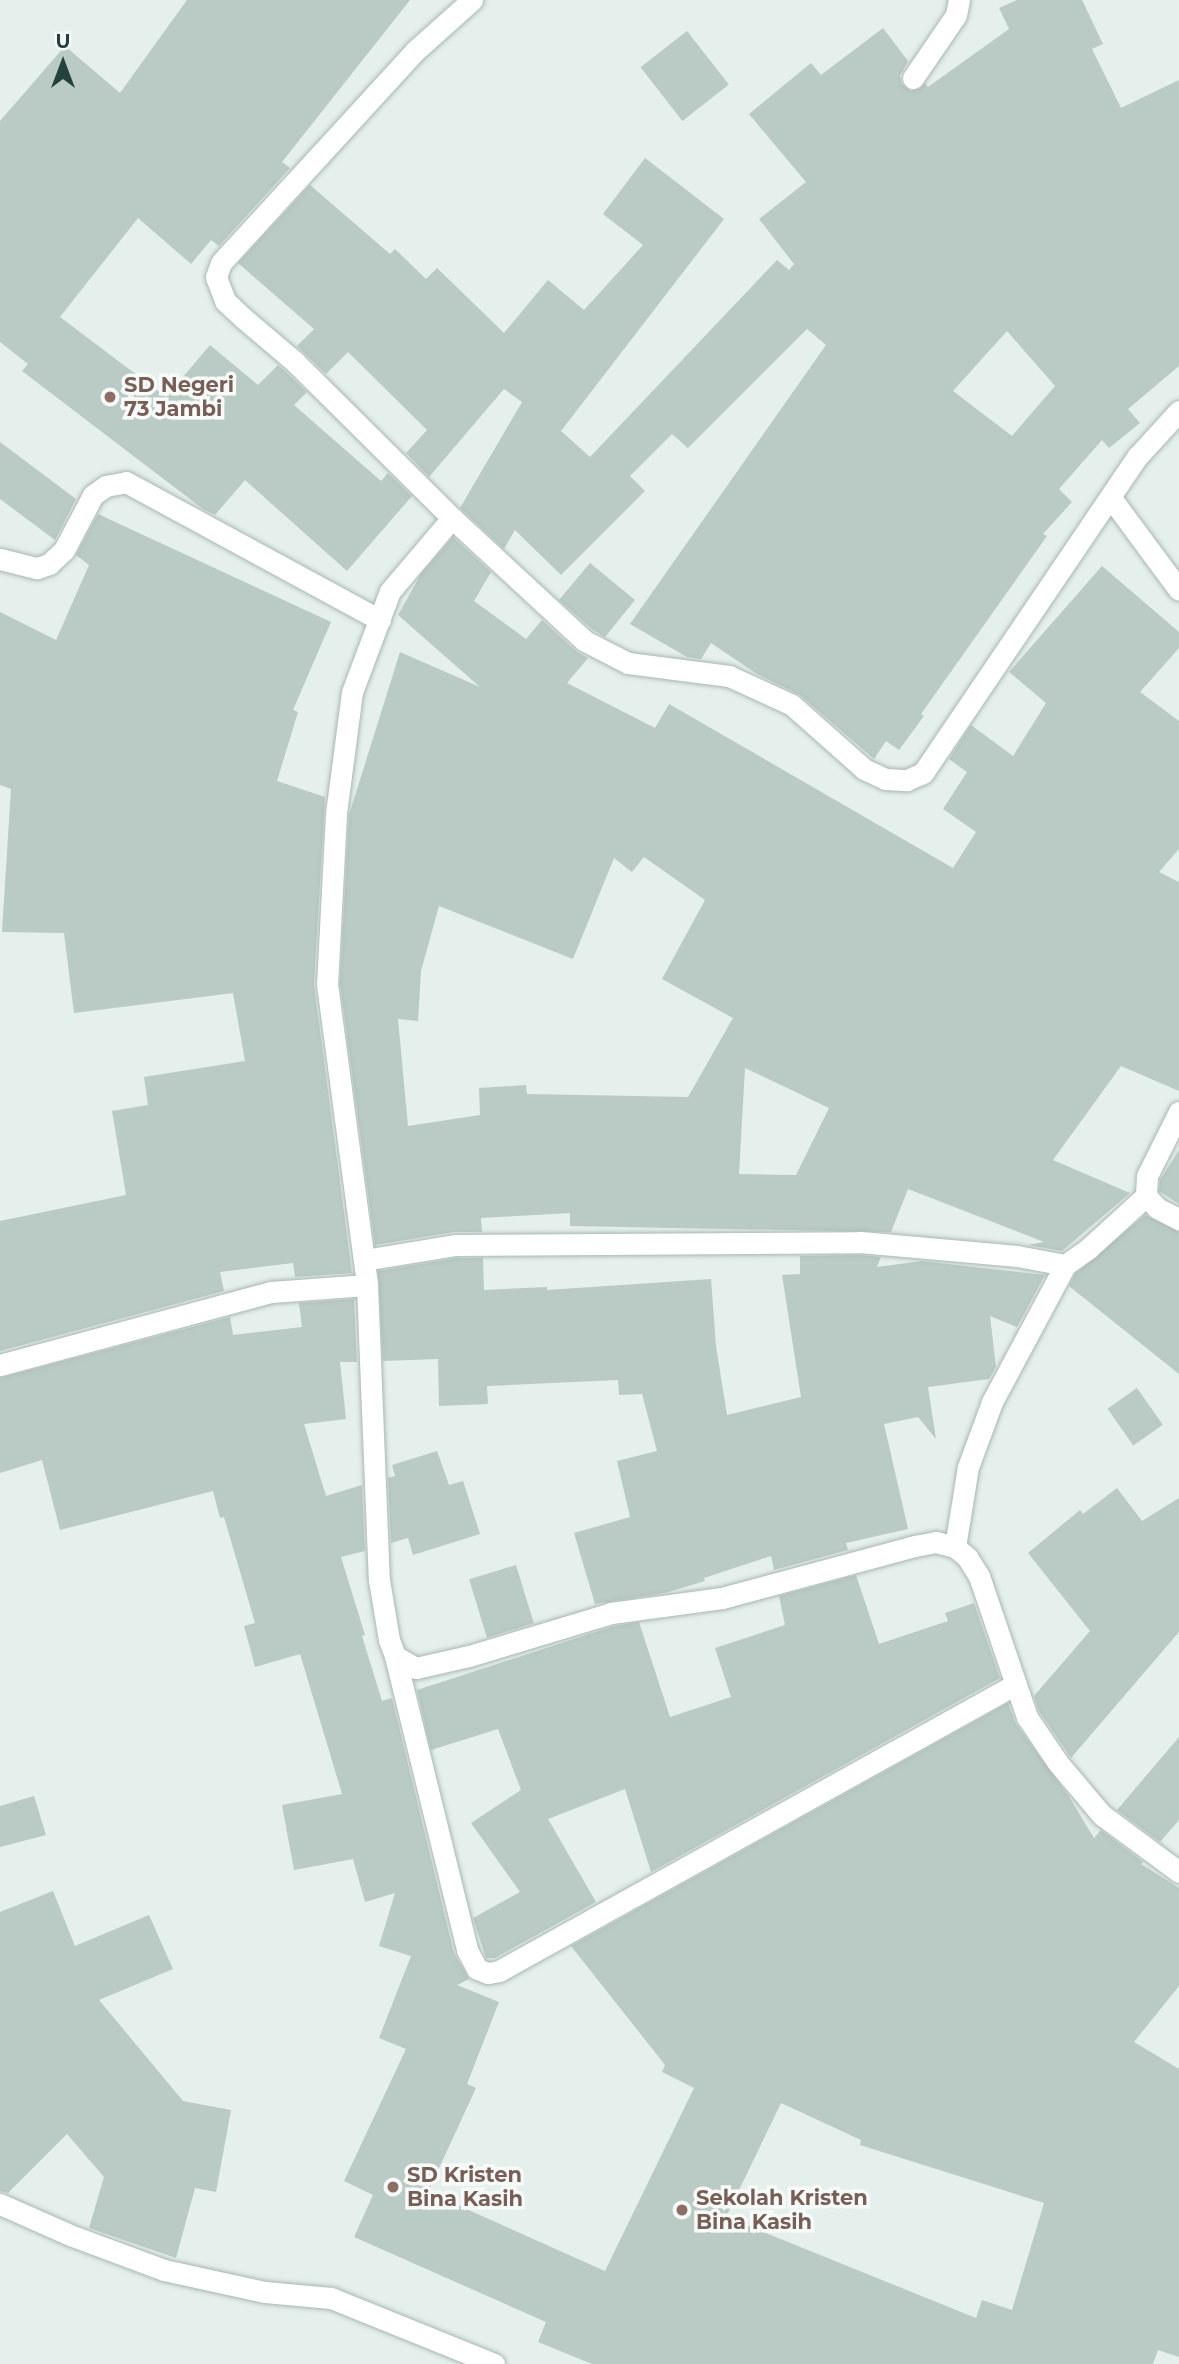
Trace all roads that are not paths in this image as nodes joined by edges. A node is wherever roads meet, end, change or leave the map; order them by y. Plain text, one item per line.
1 (472, 0) edge
2 (959, 0) edge
3 (913, 78) dead end
4 (1179, 411) edge
5 (1111, 498) junction
6 (452, 518) junction
7 (0, 559) edge
8 (1179, 590) edge
9 (380, 620) junction
10 (1179, 1112) edge
11 (1146, 1196) junction
12 (1179, 1219) edge
13 (364, 1260) junction
14 (1065, 1265) junction
15 (367, 1285) junction
16 (0, 1365) edge
17 (956, 1547) junction
18 (395, 1656) junction
19 (1016, 1684) junction
20 (1179, 1872) edge
21 (0, 2204) edge
22 (494, 2364) edge

1 - 6 street
2 - 3 street
4 - 5 street
5 - 6 street
5 - 8 street
6 - 9 street
7 - 9 street
9 - 13 street
10 - 11 street
11 - 12 street
11 - 14 street
13 - 14 street
13 - 15 street
14 - 17 street
15 - 16 street
15 - 18 street
17 - 18 street
17 - 19 street
18 - 19 street
19 - 20 street
21 - 22 street

